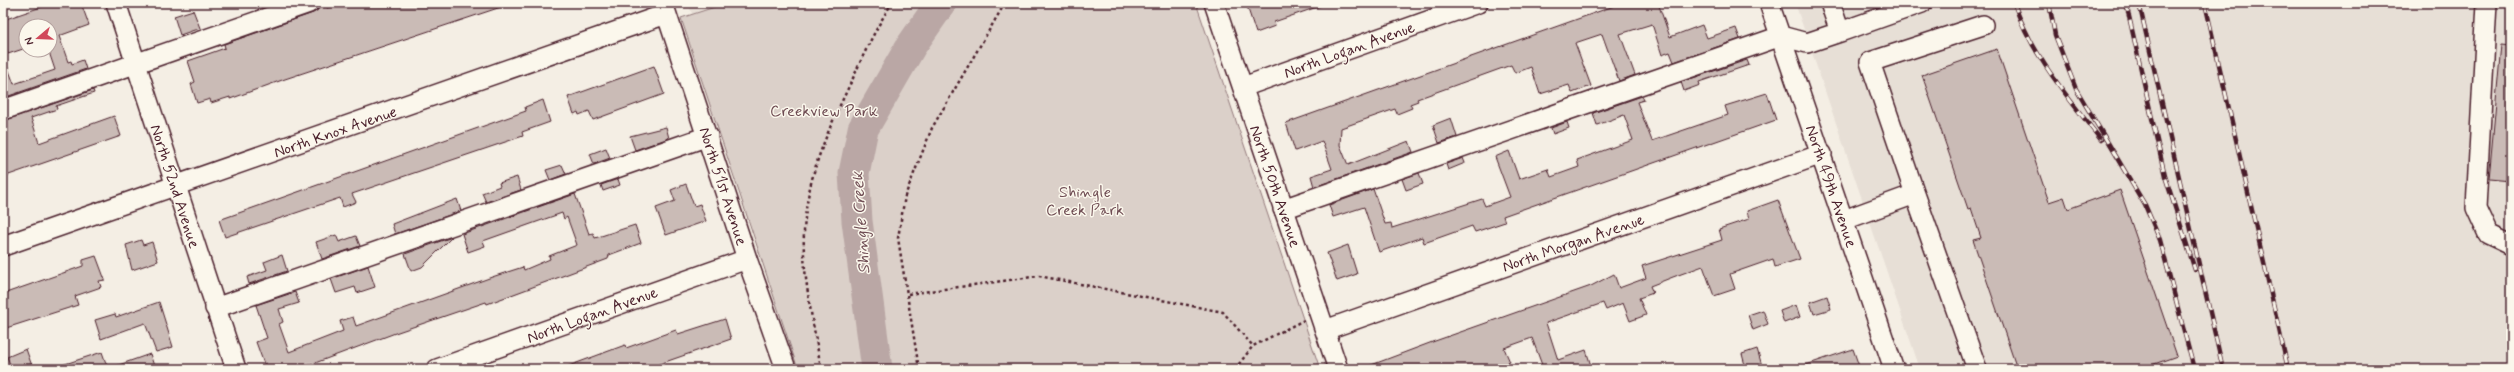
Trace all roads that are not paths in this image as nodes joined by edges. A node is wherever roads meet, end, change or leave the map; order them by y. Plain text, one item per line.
1 (116, 3) edge
2 (309, 3) edge
3 (1214, 3) edge
4 (1478, 3) edge
5 (1770, 3) edge
6 (1830, 3) edge
7 (1922, 3) edge
8 (2487, 3) edge
9 (665, 8) edge
10 (1983, 25) dead end
11 (1840, 32) junction
12 (1781, 36) junction
13 (136, 63) junction
14 (1243, 87) junction
15 (3, 110) edge
16 (708, 136) junction
17 (1822, 154) junction
18 (176, 187) junction
19 (1915, 194) junction
20 (1283, 209) junction
21 (1844, 220) junction
22 (2511, 245) edge
23 (3, 246) edge
24 (747, 259) junction
25 (215, 308) junction
26 (1322, 322) junction
27 (236, 369) edge
28 (437, 369) edge
29 (786, 369) edge
30 (1338, 369) edge
31 (1894, 369) edge
32 (1977, 369) edge

1 - 13 street, North 52nd Avenue
2 - 13 street
3 - 14 street, North 50th Avenue
4 - 14 street, North Logan Avenue
5 - 12 street, North 49th Avenue
6 - 11 street
7 - 11 street
8 - 22 street
9 - 16 street, North 51st Avenue
9 - 18 street, North Knox Avenue
10 - 19 street
11 - 12 street
12 - 17 street, North 49th Avenue
12 - 20 street
13 - 15 street
13 - 18 street, North 52nd Avenue
14 - 20 street, North 50th Avenue
16 - 24 street, North 51st Avenue
16 - 25 street
17 - 21 street, North 49th Avenue
17 - 26 street, North Morgan Avenue
18 - 23 street, North Knox Avenue
18 - 25 street, North 52nd Avenue
19 - 21 street
19 - 32 street
20 - 26 street, North 50th Avenue
21 - 31 street, North 49th Avenue
24 - 28 street, North Logan Avenue
24 - 29 street, North 51st Avenue
25 - 27 street, North 52nd Avenue
26 - 30 street, North 50th Avenue

